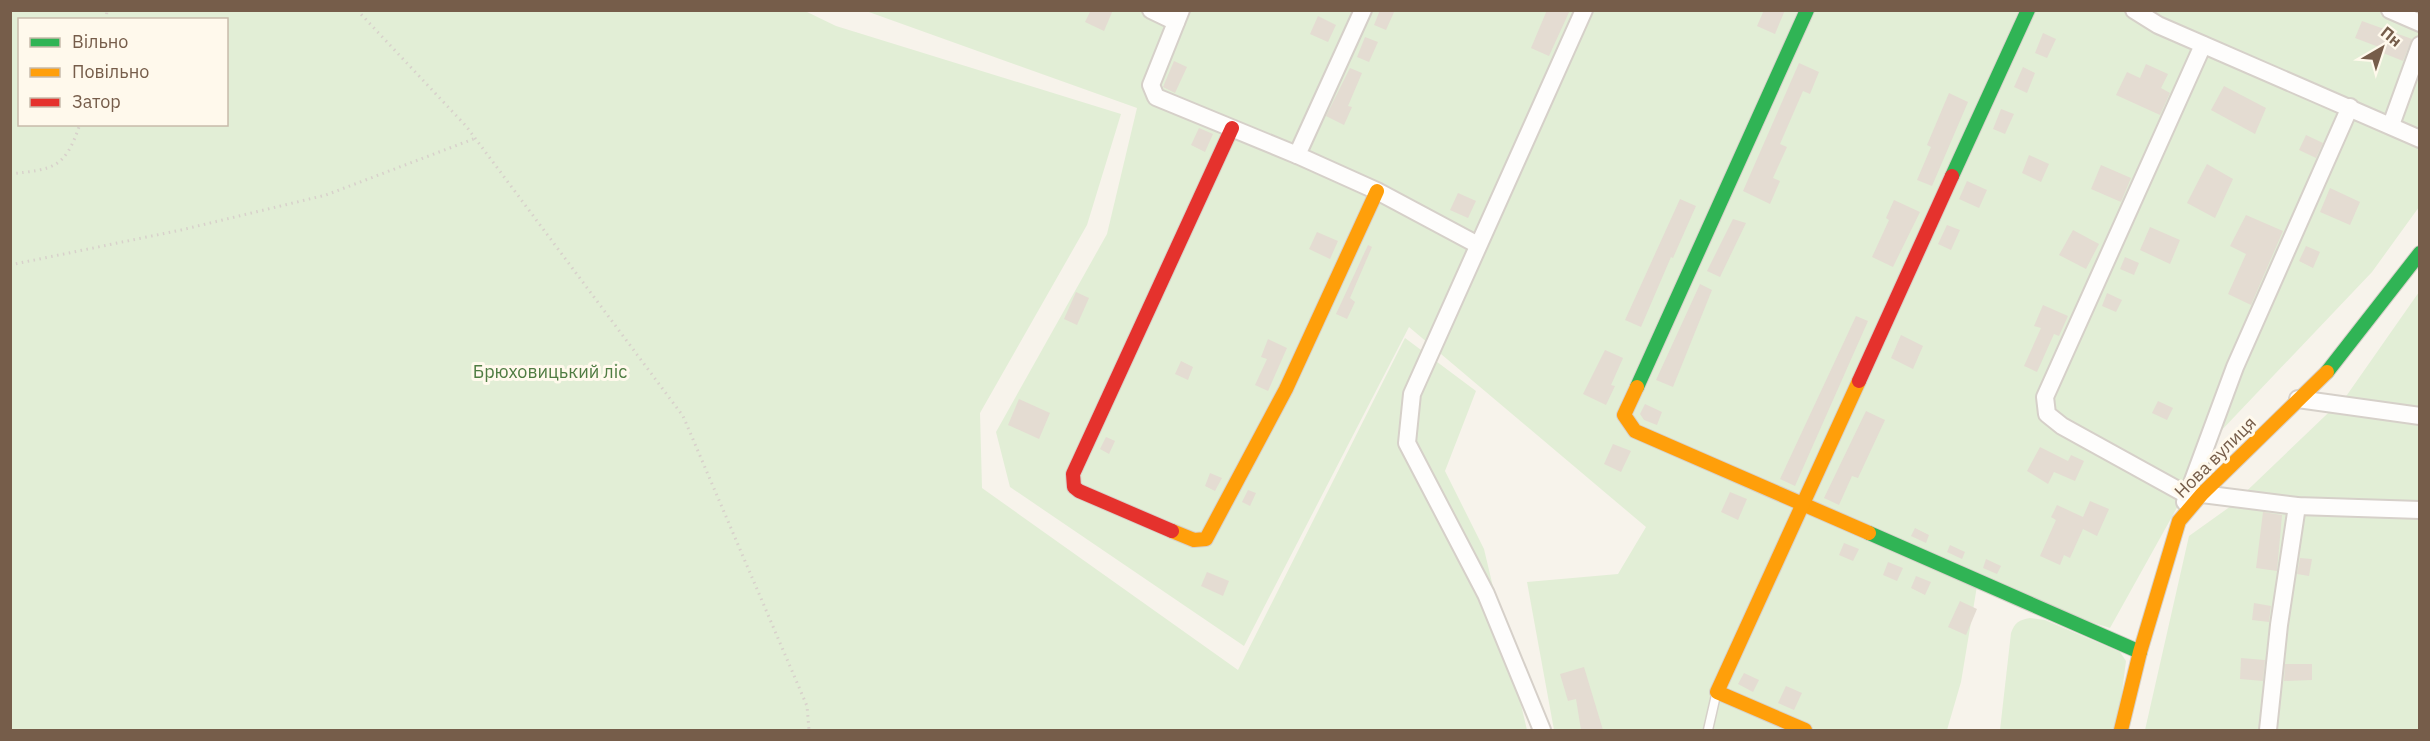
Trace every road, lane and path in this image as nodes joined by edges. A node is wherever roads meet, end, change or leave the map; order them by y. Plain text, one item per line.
1 (357, 10) edge
2 (1151, 10) edge
3 (1363, 10) edge
4 (1584, 10) edge
5 (1807, 10) edge
6 (2028, 10) edge
7 (2134, 10) edge
8 (2390, 10) edge
9 (1178, 16) edge
10 (2420, 23) edge
11 (2203, 45) junction
12 (2420, 45) edge
13 (2350, 107) junction
14 (2391, 125) junction
15 (79, 126) edge
16 (1232, 128) junction
17 (476, 138) junction
18 (2420, 139) edge
19 (1297, 154) junction
20 (10, 174) edge
21 (1377, 191) junction
22 (1478, 245) junction
23 (2420, 253) edge
24 (10, 265) edge
25 (2298, 399) junction
26 (2420, 416) edge
27 (2194, 494) junction
28 (1803, 503) junction
29 (2296, 506) junction
30 (2420, 510) edge
31 (2179, 521) joint
32 (2140, 652) junction
33 (1718, 692) junction
34 (809, 730) edge
35 (1542, 730) edge
36 (1708, 730) edge
37 (1805, 730) edge
38 (2121, 730) edge
39 (2268, 730) edge

1 - 17 path
2 - 9 street
3 - 19 street
4 - 22 street
5 - 28 street
6 - 28 street
7 - 11 street
8 - 10 street
9 - 16 street
11 - 13 street
11 - 27 street
12 - 14 street
13 - 14 street
13 - 27 street
14 - 18 street
15 - 20 path
16 - 19 street
16 - 21 street
17 - 24 path
17 - 34 path
19 - 21 street
21 - 22 street
22 - 35 street
23 - 25 street, Нова вулиця
25 - 26 street
25 - 27 street, Нова вулиця
27 - 29 street
27 - 31 street
28 - 32 street
28 - 33 street
29 - 30 street
29 - 39 street
31 - 32 street, Нова вулиця
32 - 38 street, Нова вулиця
33 - 36 lane
33 - 37 street

